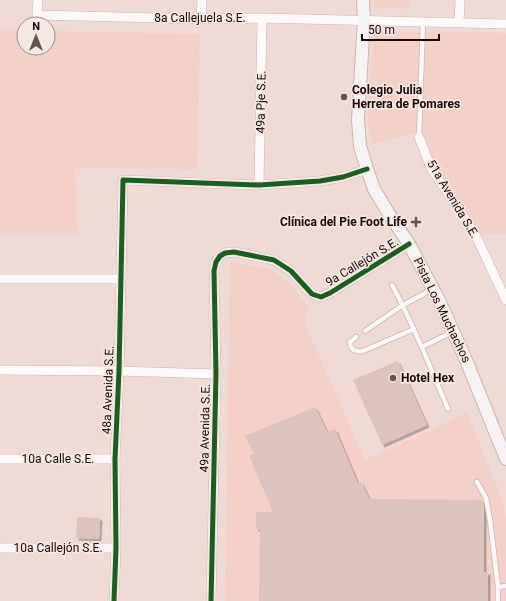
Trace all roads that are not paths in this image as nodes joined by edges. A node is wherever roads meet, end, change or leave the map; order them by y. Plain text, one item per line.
1 (38, 0) edge
2 (202, 0) edge
3 (363, 0) edge
4 (460, 0) edge
5 (262, 18) junction
6 (201, 19) junction
7 (364, 20) junction
8 (423, 22) junction
9 (459, 23) junction
10 (506, 24) edge
11 (419, 136) joint
12 (367, 169) junction
13 (259, 185) junction
14 (409, 244) junction
15 (220, 256) joint
16 (0, 279) edge
17 (120, 279) junction
18 (392, 285) dead end
19 (432, 288) junction
20 (506, 300) edge
21 (403, 305) junction
22 (414, 329) junction
23 (365, 331) dead end
24 (453, 332) junction
25 (356, 337) dead end
26 (422, 347) junction
27 (0, 370) edge
28 (119, 371) junction
29 (216, 374) junction
30 (448, 409) dead end
31 (115, 458) junction
32 (0, 459) edge
33 (506, 459) edge
34 (477, 482) dead end
35 (0, 548) edge
36 (116, 548) junction
37 (506, 586) edge
38 (498, 587) junction
39 (114, 601) edge
40 (211, 601) edge
41 (498, 601) edge

1 - 6 street, 8a Callejuela S.E.
2 - 6 street
3 - 7 street, Pista Los Muchachos
4 - 9 street
5 - 6 street, 8a Callejuela S.E.
5 - 7 street, 8a Callejuela S.E.
5 - 13 street, 49a Pje S.E.
7 - 8 street, 8a Callejuela S.E.
7 - 12 street, Pista Los Muchachos
8 - 9 street, 8a Callejuela S.E.
8 - 11 lane, 51a Avenida S.E.
9 - 10 street, 8a Callejuela S.E.
11 - 20 street, 51a Avenida S.E.
12 - 13 street
12 - 14 street, Pista Los Muchachos
13 - 17 street, 48a Avenida S.E.
14 - 15 street, 9a Callejón S.E.
14 - 19 street, Pista Los Muchachos
15 - 29 street, 49a Avenida S.E.
16 - 17 street
17 - 28 street, 48a Avenida S.E.
18 - 21 lane
19 - 21 lane
19 - 24 street, Pista Los Muchachos
21 - 22 lane
21 - 23 lane
22 - 25 lane
22 - 26 lane
24 - 26 lane
24 - 33 street, Pista Los Muchachos
26 - 30 lane
27 - 28 street
28 - 29 street
28 - 31 street, 48a Avenida S.E.
29 - 40 street, 49a Avenida S.E.
31 - 32 street, 10a Calle S.E.
31 - 36 street, 48a Avenida S.E.
34 - 38 lane
35 - 36 street, 10a Callejón S.E.
36 - 39 street, 48a Avenida S.E.
37 - 38 lane
38 - 41 lane

